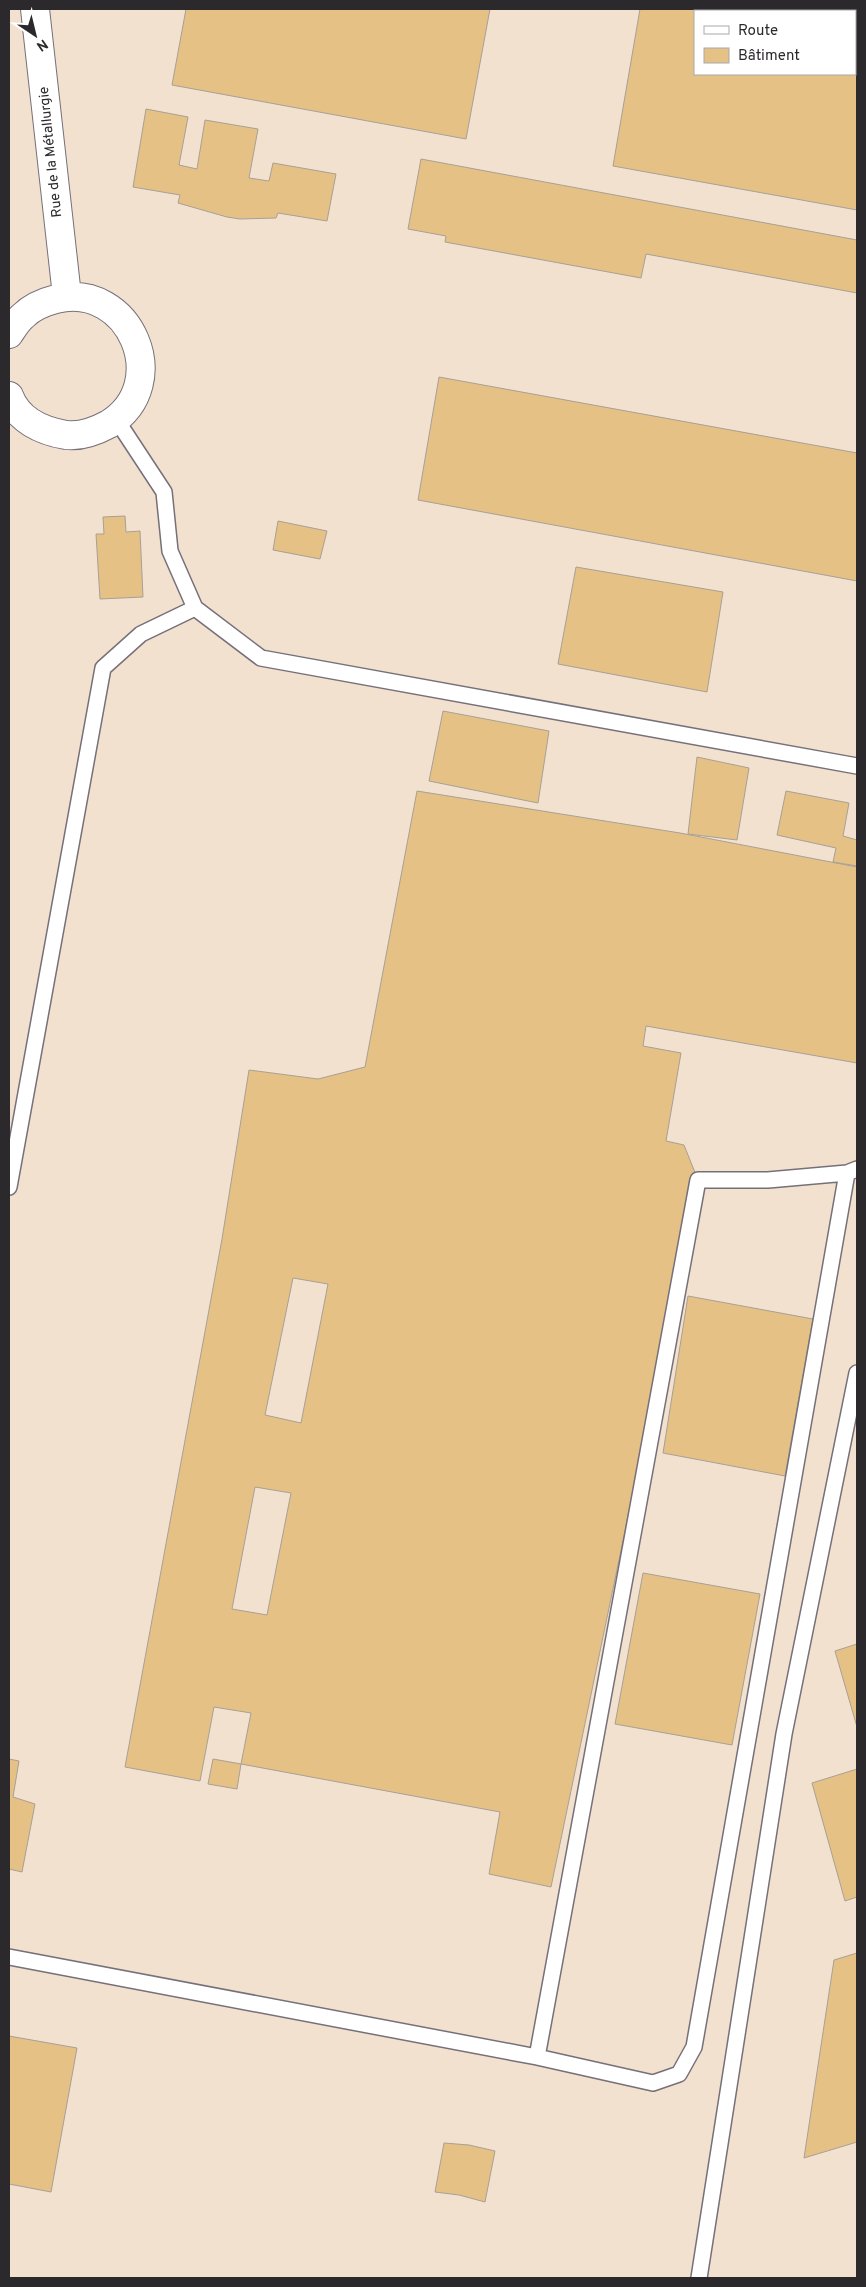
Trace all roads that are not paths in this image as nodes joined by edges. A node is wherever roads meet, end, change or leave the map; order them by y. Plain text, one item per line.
1 (35, 9) edge
2 (67, 296) junction
3 (9, 334) edge
4 (9, 396) edge
5 (116, 419) junction
6 (195, 608) junction
7 (857, 766) edge
8 (852, 1171) edge
9 (9, 1186) edge
10 (857, 1373) edge
11 (9, 1957) edge
12 (537, 2057) junction
13 (699, 2278) edge

1 - 2 street, Rue de la Métallurgie
2 - 3 street
2 - 5 street
4 - 5 street
5 - 6 lane
6 - 7 lane
6 - 9 lane
8 - 12 lane
8 - 12 lane
10 - 13 lane
11 - 12 lane

